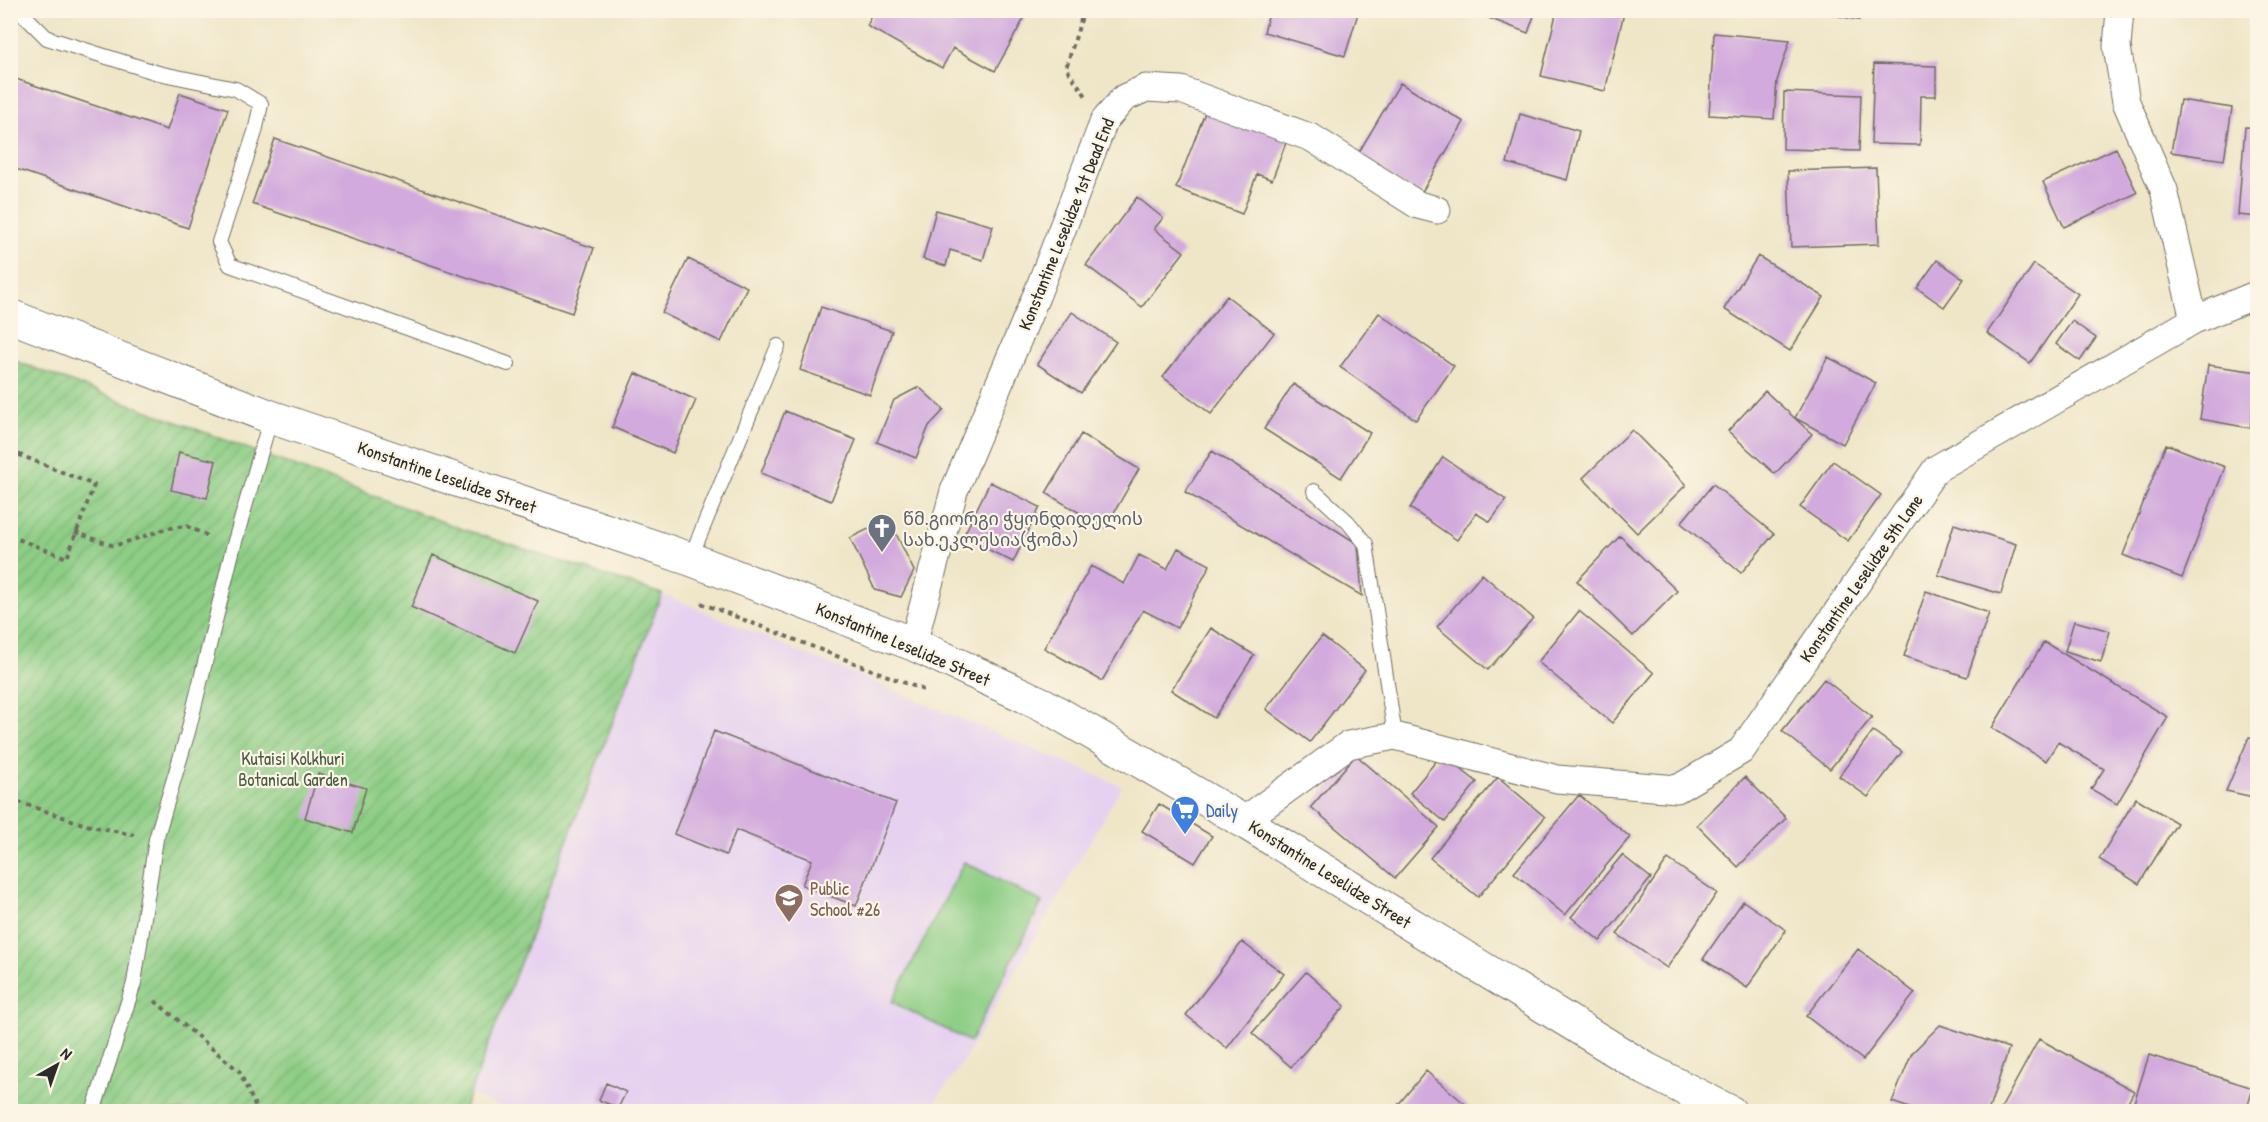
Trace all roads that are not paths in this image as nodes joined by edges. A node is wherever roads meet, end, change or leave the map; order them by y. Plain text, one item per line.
1 (15, 10) edge
2 (2120, 10) edge
3 (1437, 210) dead end
4 (2258, 294) edge
5 (10, 316) edge
6 (2194, 320) junction
7 (778, 346) dead end
8 (508, 364) dead end
9 (271, 417) junction
10 (1314, 491) dead end
11 (690, 559) junction
12 (913, 644) junction
13 (1395, 736) junction
14 (1243, 821) junction
15 (93, 1112) edge
16 (1730, 1112) edge

1 - 8 lane
2 - 6 street
3 - 12 street, Konstantine Leselidze 1st Dead End
4 - 6 street, Konstantine Leselidze 5th Lane
5 - 9 main road, Konstantine Leselidze Street
6 - 13 street, Konstantine Leselidze 5th Lane
7 - 11 lane
9 - 11 main road, Konstantine Leselidze Street
9 - 15 lane
10 - 13 lane
11 - 12 main road, Konstantine Leselidze Street
12 - 14 main road, Konstantine Leselidze Street
13 - 14 street, Konstantine Leselidze 5th Lane
14 - 16 main road, Konstantine Leselidze Street

